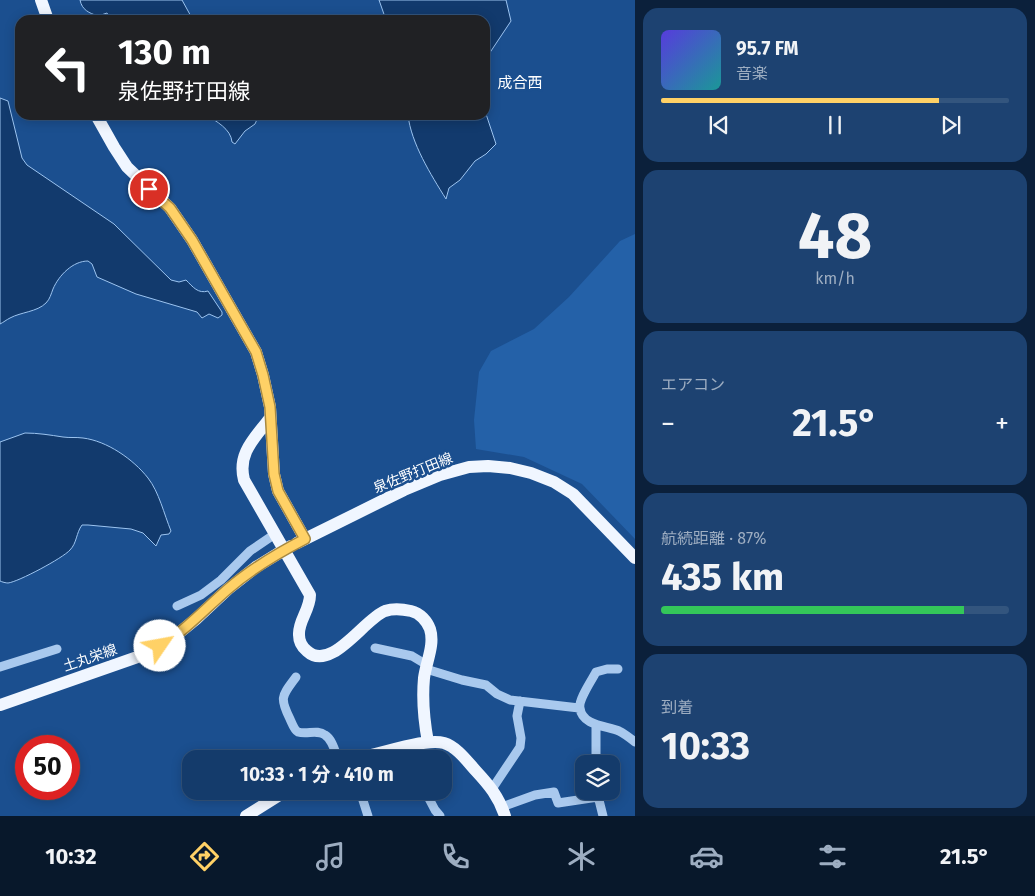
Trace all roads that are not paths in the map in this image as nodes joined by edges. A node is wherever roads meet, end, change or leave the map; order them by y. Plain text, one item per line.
1 (40, 0) edge
2 (46, 15) edge
3 (99, 120) edge
4 (270, 418) junction
5 (275, 534) junction
6 (305, 539) junction
7 (635, 558) edge
8 (177, 606) dead end
9 (57, 648) dead end
10 (374, 648) dead end
11 (0, 667) edge
12 (426, 667) junction
13 (618, 669) dead end
14 (296, 677) dead end
15 (520, 701) junction
16 (0, 705) edge
17 (579, 708) junction
18 (596, 726) junction
19 (428, 742) junction
20 (635, 742) edge
21 (408, 746) junction
22 (334, 750) edge
23 (392, 750) edge
24 (409, 750) edge
25 (596, 755) edge
26 (492, 789) junction
27 (575, 799) edge
28 (272, 800) edge
29 (363, 800) edge
30 (429, 800) edge
31 (599, 800) edge
32 (503, 811) edge
33 (246, 816) edge
34 (368, 816) edge
35 (440, 816) edge
36 (603, 816) edge

1 - 2 main road
3 - 4 main road
4 - 5 main road
4 - 6 main road
5 - 8 street
5 - 12 main road
6 - 7 main road, 泉佐野打田線
6 - 16 main road, 土丸栄線, bridge
9 - 11 street
10 - 12 street
12 - 15 street
12 - 19 main road
13 - 17 street
14 - 22 street
15 - 17 street
15 - 26 street
17 - 18 street
18 - 20 street
18 - 25 street
19 - 21 main road
19 - 26 main road
21 - 23 main road
21 - 24 street
26 - 32 main road
27 - 32 street
28 - 33 main road
29 - 34 street
30 - 35 street
31 - 36 street

